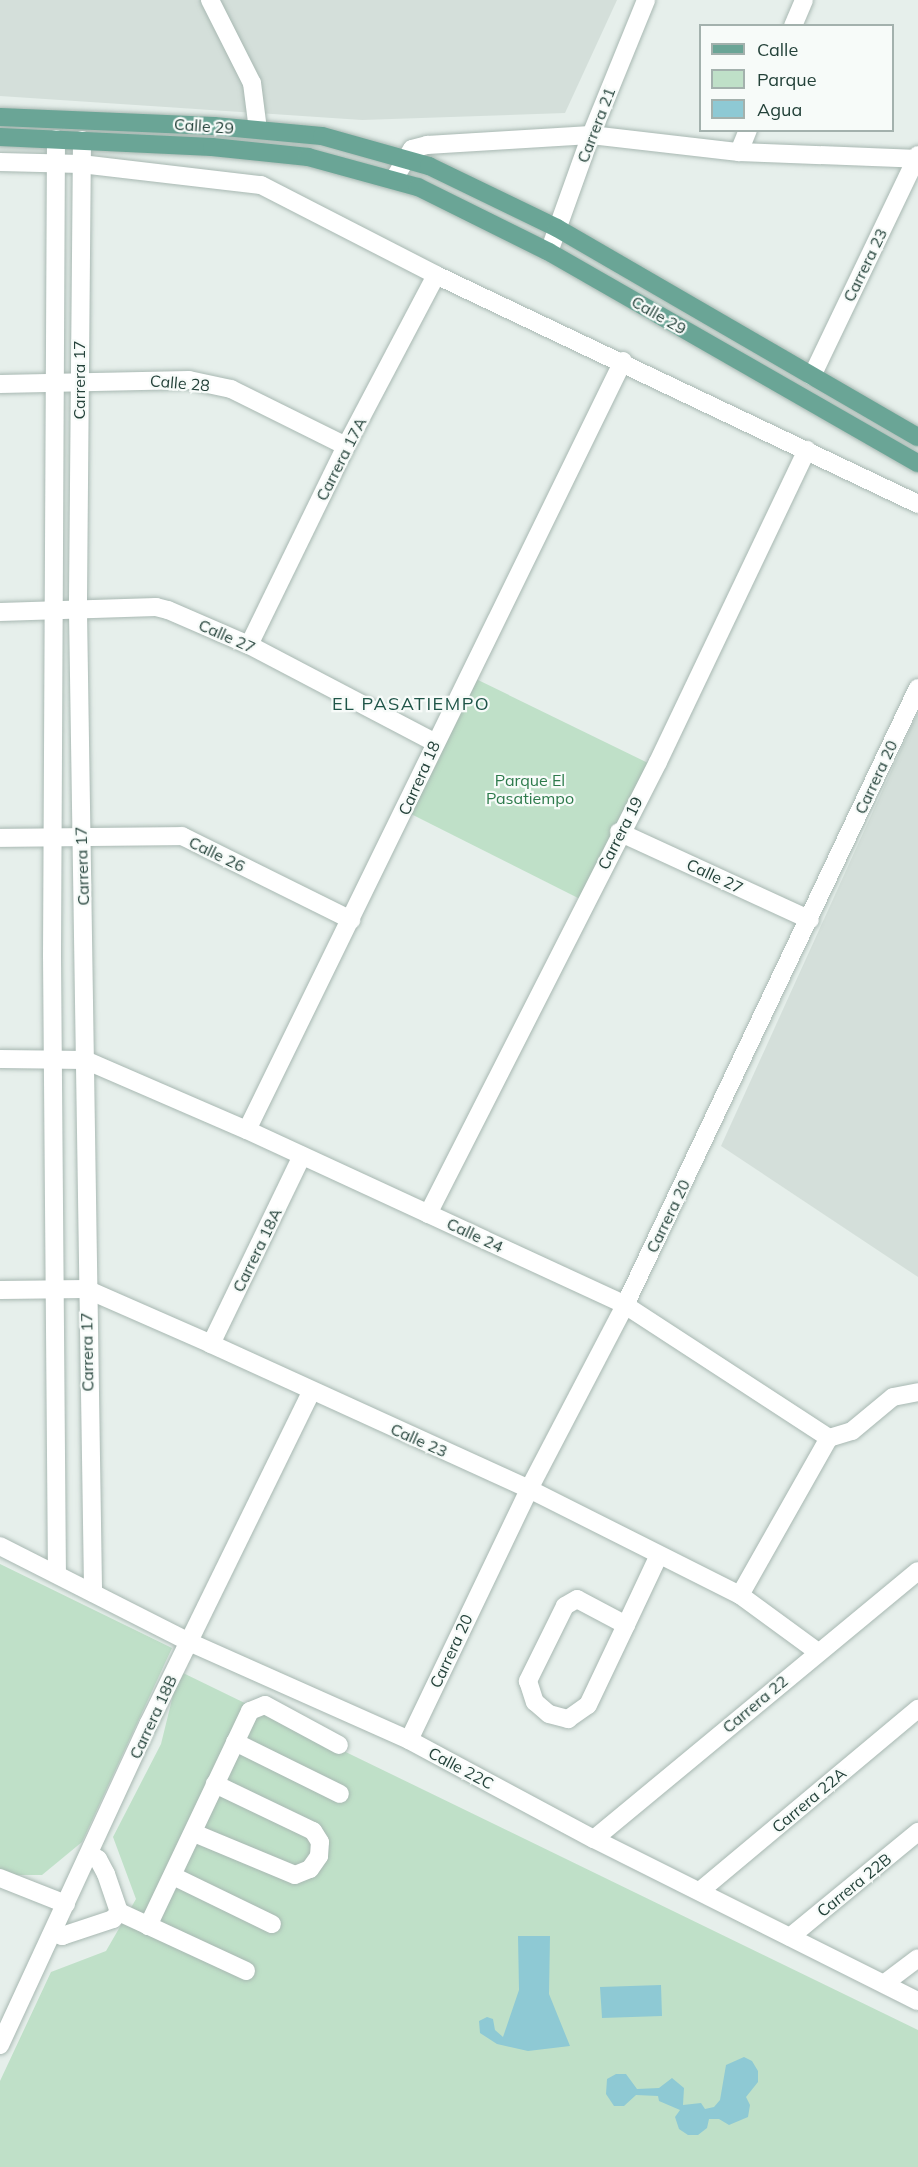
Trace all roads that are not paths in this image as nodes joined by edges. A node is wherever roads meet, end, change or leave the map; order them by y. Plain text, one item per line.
1 (210, 0) edge
2 (646, 0) edge
3 (804, 0) edge
4 (794, 24) edge
5 (0, 117) edge
6 (258, 130) junction
7 (747, 132) edge
8 (591, 135) junction
9 (0, 137) edge
10 (56, 139) junction
11 (82, 140) junction
12 (739, 152) junction
13 (917, 157) edge
14 (404, 158) junction
15 (0, 162) edge
16 (56, 163) junction
17 (81, 164) junction
18 (394, 179) junction
19 (557, 228) junction
20 (549, 252) junction
21 (436, 275) junction
22 (622, 361) junction
23 (812, 376) junction
24 (52, 383) junction
25 (79, 383) junction
26 (0, 384) edge
27 (918, 437) edge
28 (346, 446) junction
29 (807, 450) junction
30 (918, 463) edge
31 (918, 504) edge
32 (55, 611) junction
33 (78, 611) junction
34 (0, 612) edge
35 (249, 645) junction
36 (918, 688) edge
37 (434, 742) junction
38 (620, 832) junction
39 (0, 838) edge
40 (53, 838) junction
41 (81, 838) junction
42 (351, 920) junction
43 (810, 920) junction
44 (0, 1059) edge
45 (55, 1059) junction
46 (85, 1060) junction
47 (247, 1130) junction
48 (302, 1156) junction
49 (428, 1214) junction
50 (54, 1288) junction
51 (86, 1289) junction
52 (0, 1290) edge
53 (625, 1305) junction
54 (211, 1344) junction
55 (311, 1392) junction
56 (918, 1392) edge
57 (829, 1438) junction
58 (529, 1489) junction
59 (0, 1546) edge
60 (659, 1555) junction
61 (918, 1570) edge
62 (57, 1574) junction
63 (93, 1593) junction
64 (740, 1595) junction
65 (626, 1625) junction
66 (189, 1642) junction
67 (818, 1652) junction
68 (918, 1709) edge
69 (409, 1740) junction
70 (235, 1742) junction
71 (339, 1745) dead end
72 (215, 1784) junction
73 (340, 1794) dead end
74 (918, 1832) edge
75 (194, 1833) junction
76 (594, 1839) junction
77 (90, 1855) junction
78 (173, 1876) junction
79 (0, 1878) edge
80 (700, 1891) junction
81 (66, 1904) junction
82 (119, 1912) junction
83 (272, 1924) dead end
84 (148, 1926) junction
85 (53, 1932) junction
86 (790, 1937) junction
87 (918, 1958) edge
88 (246, 1971) dead end
89 (885, 1983) junction
90 (918, 2001) edge
91 (0, 2045) edge

1 - 6 street
2 - 8 street, Carrera 21
3 - 4 street
5 - 6 main road, Calle 29
6 - 14 main road, Calle 29
7 - 12 street
8 - 12 street
8 - 14 street
8 - 19 street, Carrera 21
9 - 10 main road, Calle 29
10 - 11 main road, Calle 29
10 - 16 street, Carrera 17
11 - 17 street, Carrera 17
11 - 18 main road, Calle 29
12 - 13 street
13 - 23 street, Carrera 23
14 - 18 street
14 - 19 main road, Calle 29
15 - 16 street
16 - 17 street
16 - 24 street, Carrera 17
17 - 21 street
17 - 25 street, Carrera 17
18 - 20 main road, Calle 29
19 - 20 street, Carrera 21
19 - 23 main road, Calle 29
20 - 30 main road, Calle 29
21 - 22 street
21 - 28 street, Carrera 17A
22 - 29 street
22 - 37 street, Carrera 18
23 - 27 main road, Calle 29
24 - 25 street, Calle 28
24 - 26 street, Calle 28
24 - 32 street, Carrera 17
25 - 28 street, Calle 28
25 - 33 street, Carrera 17
28 - 35 street, Carrera 17A
29 - 31 street
29 - 38 street, Carrera 19
32 - 33 street, Calle 27
32 - 34 street, Calle 27
32 - 40 street, Carrera 17
33 - 35 street, Calle 27
33 - 41 street, Carrera 17
35 - 37 street, Calle 27
36 - 43 street, Carrera 20
37 - 42 street, Carrera 18
38 - 43 street, Calle 27
38 - 49 street, Carrera 19
39 - 40 street, Calle 26
40 - 41 street, Calle 26
40 - 45 street, Carrera 17
41 - 42 street, Calle 26
41 - 46 street, Carrera 17
42 - 47 street, Carrera 18
43 - 53 street, Carrera 20
44 - 45 street, Calle 24
45 - 46 street, Calle 24
45 - 50 street, Carrera 17
46 - 47 street, Calle 24
46 - 51 street, Carrera 17
47 - 48 street, Calle 24
48 - 49 street, Calle 24
48 - 54 street, Carrera 18A
49 - 53 street, Calle 24
50 - 51 street, Calle 23
50 - 52 street, Calle 23
50 - 62 street, Carrera 17
51 - 54 street, Calle 23
51 - 63 street, Carrera 17
53 - 57 street, Calle 24
53 - 58 street, Carrera 20
54 - 55 street, Calle 23
55 - 58 street, Calle 23
55 - 66 street, Carrera 18B
56 - 57 street
57 - 64 street
58 - 60 street, Calle 23
58 - 69 street, Carrera 20
59 - 62 street, Calle 22C
60 - 64 street, Calle 23
60 - 65 street
61 - 67 street, Carrera 22
62 - 63 street, Calle 22C
63 - 66 street, Calle 22C
64 - 67 street, Calle 23
65 - 65 street
66 - 69 street, Calle 22C
66 - 77 street, Carrera 18B
67 - 76 street, Carrera 22
68 - 80 street, Carrera 22A
69 - 76 street, Calle 22C
70 - 71 street
70 - 72 street
70 - 73 street
72 - 75 street
72 - 75 street
74 - 86 street, Carrera 22B
75 - 78 street
76 - 80 street, Calle 22C
77 - 81 street, Carrera 18B
77 - 82 street
78 - 83 street
78 - 84 street
79 - 81 street
80 - 86 street, Calle 22C
81 - 85 street, Carrera 18B
82 - 84 street
82 - 85 street
84 - 88 street
85 - 91 street, Carrera 18B
86 - 89 street, Calle 22C
87 - 89 street
89 - 90 street, Calle 22C

